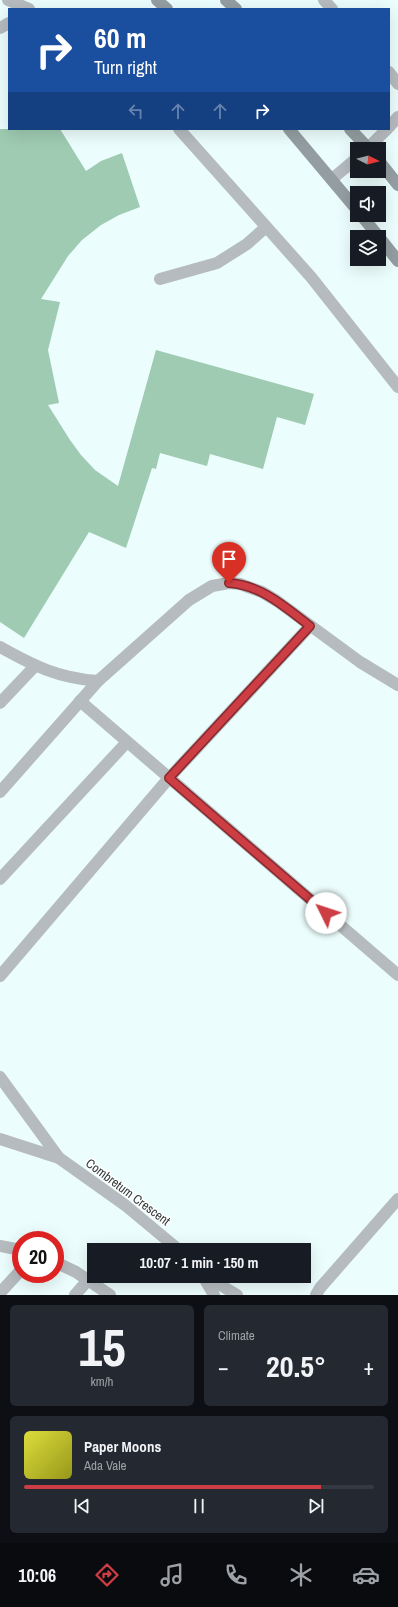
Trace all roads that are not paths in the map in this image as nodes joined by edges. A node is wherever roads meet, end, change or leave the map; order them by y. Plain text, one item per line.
1 (8, 0) edge
2 (157, 0) edge
3 (226, 0) edge
4 (324, 0) edge
5 (27, 8) edge
6 (166, 8) edge
7 (235, 8) edge
8 (331, 8) edge
9 (390, 73) edge
10 (398, 84) edge
11 (398, 117) edge
12 (390, 125) edge
13 (180, 130) edge
14 (290, 130) edge
15 (351, 130) edge
16 (386, 130) edge
17 (362, 142) edge
18 (375, 142) edge
19 (350, 164) edge
20 (386, 170) edge
21 (332, 179) junction
22 (398, 184) edge
23 (350, 201) edge
24 (367, 222) edge
25 (266, 227) junction
26 (373, 230) edge
27 (386, 246) edge
28 (398, 261) edge
29 (160, 279) dead end
30 (398, 386) edge
31 (310, 626) junction
32 (0, 647) edge
33 (35, 666) junction
34 (98, 681) junction
35 (398, 685) edge
36 (80, 701) junction
37 (0, 703) edge
38 (127, 742) junction
39 (169, 778) junction
40 (0, 792) edge
41 (0, 879) edge
42 (0, 976) edge
43 (398, 976) edge
44 (0, 1077) edge
45 (0, 1139) edge
46 (59, 1158) junction
47 (398, 1199) edge
48 (171, 1243) edge
49 (0, 1246) edge
50 (12, 1248) edge
51 (64, 1266) edge
52 (87, 1279) edge
53 (12, 1280) edge
54 (87, 1281) edge
55 (92, 1283) edge
56 (207, 1283) edge
57 (217, 1283) edge
58 (318, 1292) edge
59 (0, 1293) edge
60 (75, 1295) edge
61 (110, 1295) edge
62 (214, 1295) edge
63 (237, 1295) edge
64 (307, 1295) edge

1 - 5 street
2 - 6 street
3 - 7 street
4 - 8 street
9 - 10 street
11 - 12 street
13 - 25 street
14 - 21 street
15 - 17 street
16 - 18 street
19 - 21 street
20 - 22 street
21 - 23 street
24 - 26 street
25 - 29 street
25 - 30 street
27 - 28 street
31 - 34 street
31 - 35 street
31 - 39 street
32 - 33 street
33 - 34 street
33 - 37 street
34 - 36 street
36 - 38 street
36 - 40 street
38 - 39 street
38 - 41 street
39 - 42 street
39 - 43 street
44 - 46 street, Combretum Crescent
45 - 46 street, Combretum Crescent
46 - 48 street, Combretum Crescent
47 - 58 street
49 - 50 street
51 - 52 street
53 - 59 street
54 - 60 street
55 - 61 street
56 - 62 street
57 - 63 street
58 - 64 street

